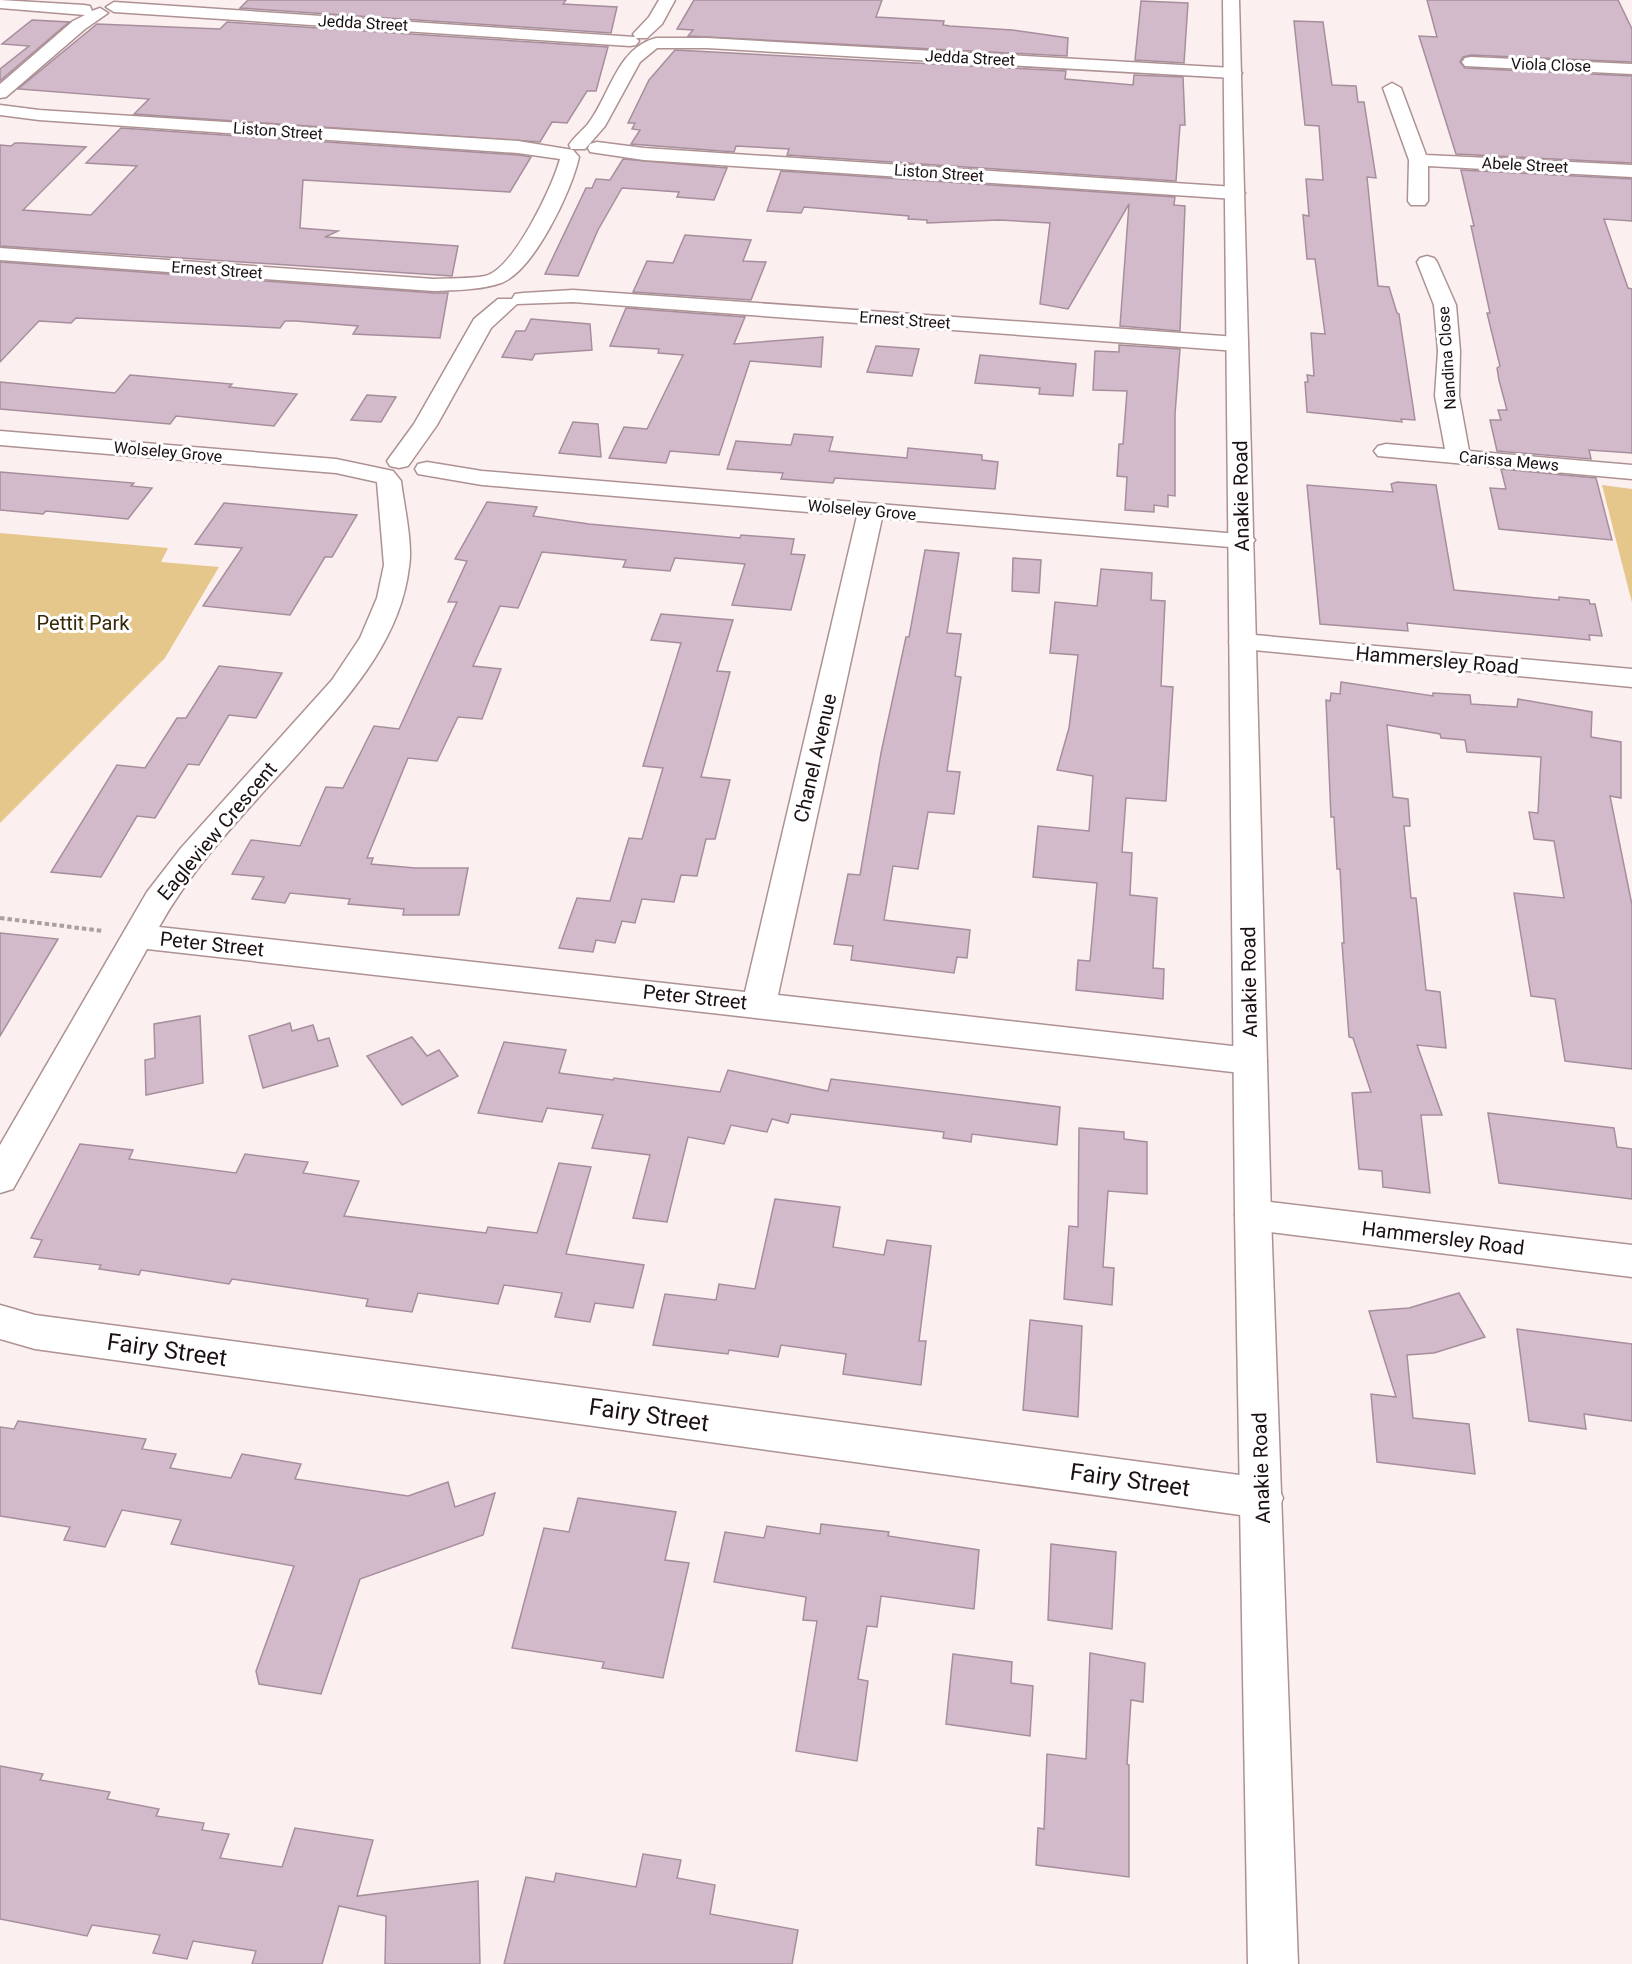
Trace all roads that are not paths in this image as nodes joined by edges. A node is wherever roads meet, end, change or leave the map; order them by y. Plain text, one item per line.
1 (667, 0) edge
2 (1232, 0) edge
3 (0, 3) edge
4 (100, 8) edge
5 (645, 39) junction
6 (1471, 62) dead end
7 (1632, 69) edge
8 (1233, 73) junction
9 (1392, 88) dead end
10 (2, 94) edge
11 (0, 110) edge
12 (0, 116) edge
13 (39, 116) junction
14 (582, 151) junction
15 (1419, 160) junction
16 (1632, 171) edge
17 (1235, 192) junction
18 (1418, 201) dead end
19 (0, 254) edge
20 (522, 258) junction
21 (1427, 262) dead end
22 (484, 288) junction
23 (520, 292) junction
24 (482, 324) junction
25 (1237, 344) junction
26 (0, 438) edge
27 (1386, 451) dead end
28 (1458, 456) junction
29 (406, 472) junction
30 (1632, 472) edge
31 (872, 511) junction
32 (1242, 540) junction
33 (1243, 642) junction
34 (1632, 678) edge
35 (140, 936) junction
36 (759, 1004) junction
37 (1250, 1061) junction
38 (0, 1178) edge
39 (1253, 1215) junction
40 (1632, 1262) edge
41 (12, 1329) edge
42 (1262, 1498) junction
43 (1273, 1964) edge

1 - 5 street
2 - 8 street, Anakie Road
3 - 4 street, Jedda Street
4 - 5 street, Jedda Street
4 - 10 street
5 - 8 street, Jedda Street
5 - 14 street
6 - 7 street, Viola Close
8 - 17 street, Anakie Road
9 - 15 street
11 - 13 street, Liston Street
12 - 13 street, Liston Street
13 - 14 street, Liston Street
14 - 17 street, Liston Street
14 - 20 street
15 - 16 street, Abele Street
15 - 18 street
17 - 25 street, Anakie Road
19 - 22 street, Ernest Street
20 - 22 street
20 - 23 street
21 - 28 street, Nandina Close
22 - 23 street
22 - 23 street
22 - 24 street
23 - 24 street, Eagleview Crescent
23 - 25 street, Ernest Street
24 - 29 street, Eagleview Crescent
25 - 32 street, Anakie Road
26 - 29 street, Wolseley Grove
27 - 28 street, Carissa Mews
28 - 30 street, Carissa Mews
29 - 31 street, Wolseley Grove
29 - 35 street, Eagleview Crescent
31 - 32 street, Wolseley Grove
31 - 36 street, Chanel Avenue
32 - 33 street, Anakie Road
33 - 34 street, Hammersley Road
33 - 37 street, Anakie Road
35 - 36 street, Peter Street
35 - 38 street, Eagleview Crescent
36 - 37 street, Peter Street
37 - 39 street, Anakie Road
39 - 40 street, Hammersley Road
39 - 42 street, Anakie Road
41 - 42 street, Fairy Street
42 - 43 street, Anakie Road

